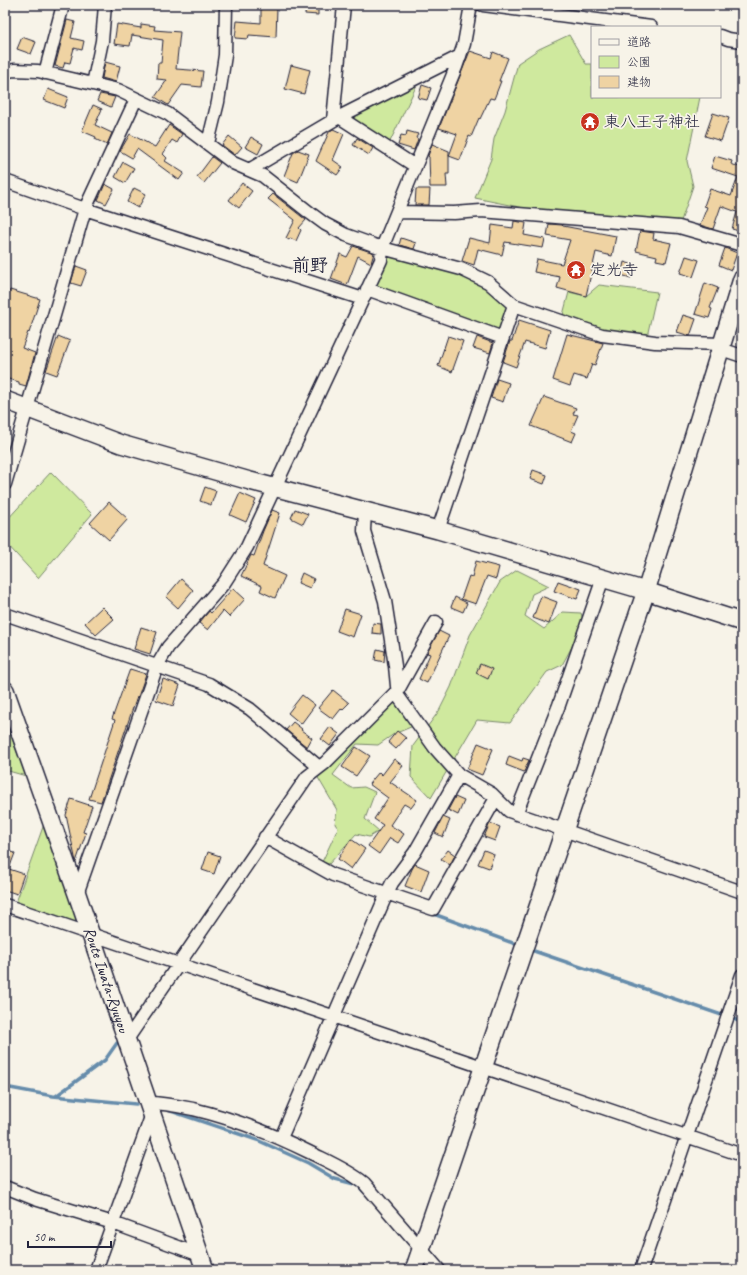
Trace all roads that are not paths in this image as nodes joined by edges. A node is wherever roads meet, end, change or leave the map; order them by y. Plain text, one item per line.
1 (63, 5) edge
2 (105, 5) edge
3 (226, 5) edge
4 (344, 5) edge
5 (472, 5) edge
6 (483, 5) edge
7 (644, 26) edge
8 (721, 36) edge
9 (742, 41) edge
10 (460, 56) junction
11 (5, 72) edge
12 (45, 73) junction
13 (93, 84) junction
14 (136, 99) junction
15 (336, 118) junction
16 (208, 144) junction
17 (415, 166) junction
18 (249, 170) junction
19 (5, 181) edge
20 (85, 209) junction
21 (397, 212) junction
22 (742, 245) edge
23 (382, 248) junction
24 (742, 279) edge
25 (365, 294) junction
26 (514, 305) junction
27 (503, 338) junction
28 (722, 346) junction
29 (742, 356) edge
30 (5, 400) edge
31 (26, 408) junction
32 (5, 484) edge
33 (275, 488) junction
34 (365, 511) junction
35 (438, 530) junction
36 (603, 578) junction
37 (646, 591) junction
38 (5, 614) edge
39 (436, 622) dead end
40 (742, 622) edge
41 (157, 666) junction
42 (5, 690) edge
43 (398, 690) junction
44 (319, 767) junction
45 (459, 774) junction
46 (496, 798) junction
47 (516, 814) junction
48 (564, 830) junction
49 (265, 837) junction
50 (742, 892) edge
51 (387, 893) junction
52 (77, 894) junction
53 (5, 905) edge
54 (89, 932) junction
55 (179, 963) junction
56 (742, 975) edge
57 (334, 1016) junction
58 (126, 1041) junction
59 (484, 1066) junction
60 (150, 1108) junction
61 (687, 1136) junction
62 (281, 1138) junction
63 (742, 1155) edge
64 (5, 1187) edge
65 (113, 1223) junction
66 (421, 1249) junction
67 (203, 1262) edge
68 (96, 1270) edge
69 (414, 1270) edge
70 (439, 1270) edge
71 (641, 1270) edge

1 - 12 street
2 - 13 street
3 - 16 street
4 - 15 street
5 - 10 street
6 - 7 street
8 - 9 street
10 - 15 street
10 - 17 street
11 - 12 street
12 - 13 street
13 - 14 street
14 - 16 street
14 - 20 street
15 - 17 street
15 - 18 street
16 - 18 street
17 - 21 street
18 - 23 street
19 - 20 street
20 - 25 street
20 - 31 street
21 - 22 street
21 - 23 street
23 - 25 street
23 - 26 street
24 - 28 street
25 - 27 street
25 - 33 street
26 - 27 street
26 - 28 street
27 - 35 street
28 - 29 street
28 - 37 street
30 - 31 street
31 - 32 street
31 - 33 street
33 - 34 street
33 - 41 street
34 - 35 street
34 - 43 street
35 - 36 street
36 - 37 street
36 - 47 street
37 - 40 street
37 - 48 street
38 - 41 street
39 - 43 street
41 - 44 street
41 - 52 street
42 - 52 street, Route Iwata-Ryuyou
43 - 44 street
43 - 45 street
44 - 49 street
45 - 46 street
45 - 51 street
46 - 47 street
46 - 51 street
47 - 48 street
48 - 50 street
48 - 59 street
49 - 51 street
49 - 55 street
51 - 57 street
52 - 54 street, Route Iwata-Ryuyou
53 - 54 street
54 - 55 street
54 - 58 street, Route Iwata-Ryuyou
55 - 57 street
55 - 58 street
56 - 61 street
57 - 59 street
57 - 62 street
58 - 60 street, Route Iwata-Ryuyou
59 - 61 street
59 - 66 street
60 - 62 street
60 - 65 street
60 - 67 street, Route Iwata-Ryuyou
61 - 63 street
61 - 71 street
62 - 66 street
64 - 65 street
65 - 67 street
65 - 68 street
66 - 69 street
66 - 70 street

